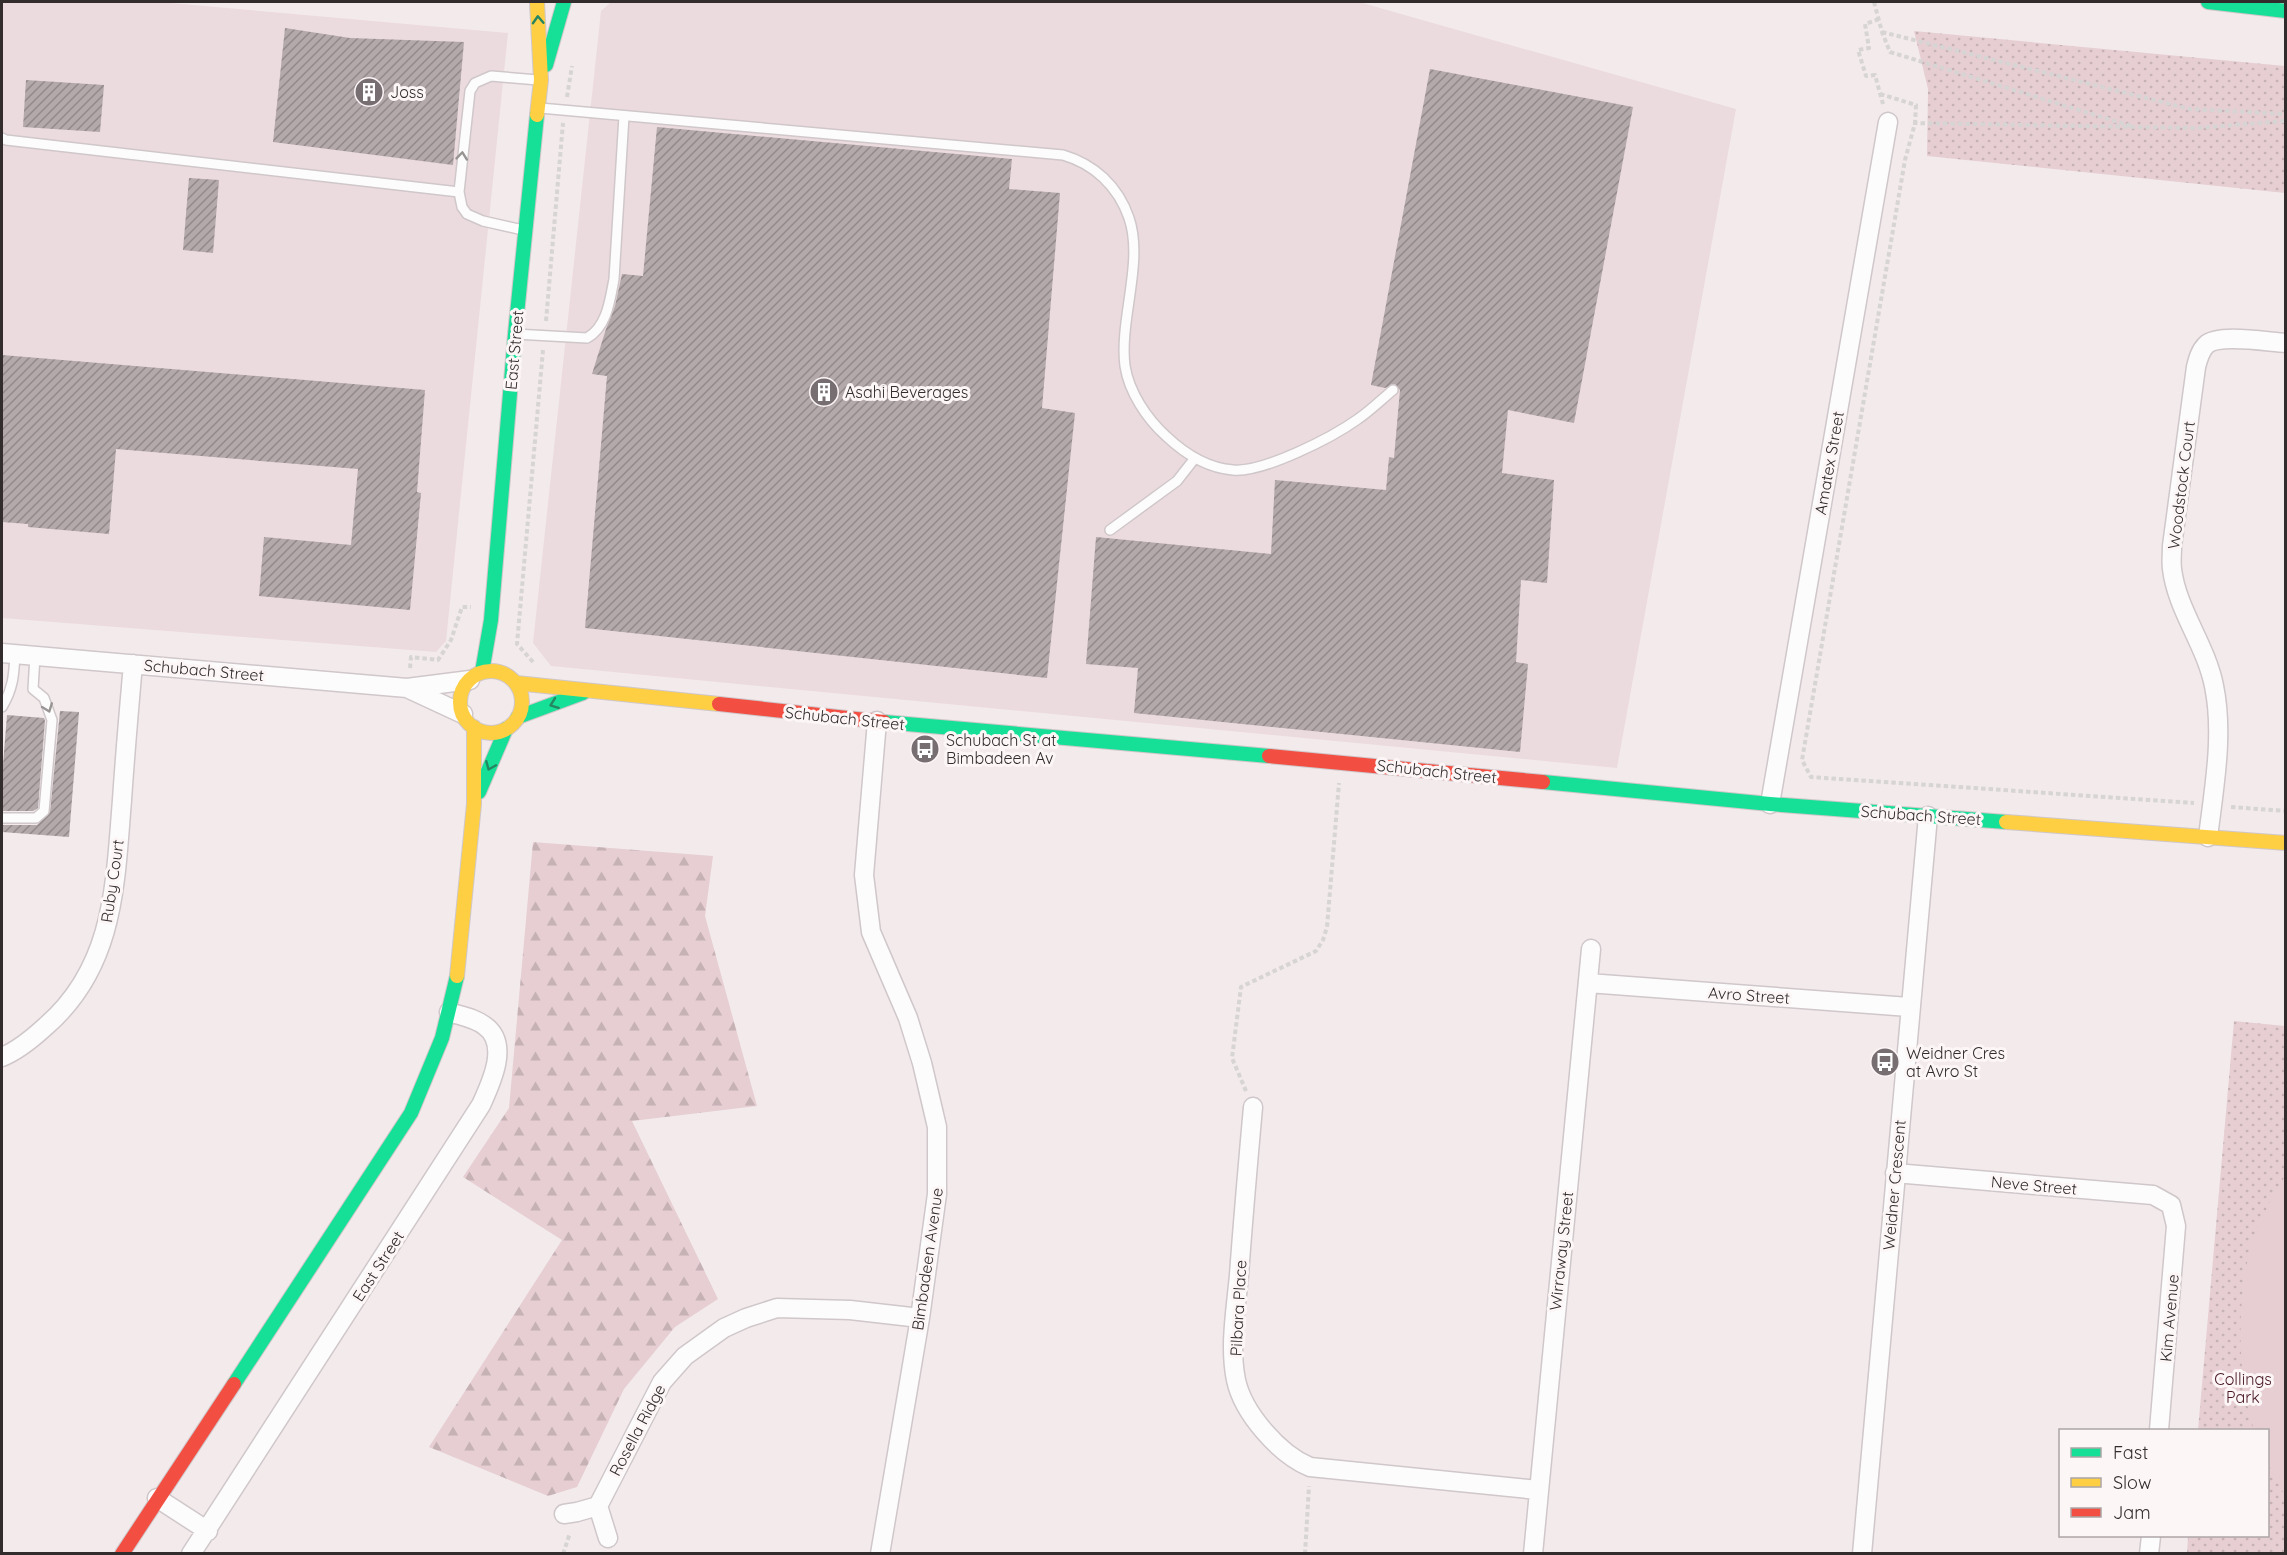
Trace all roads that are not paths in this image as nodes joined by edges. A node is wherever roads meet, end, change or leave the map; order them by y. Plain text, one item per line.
1 (537, 2) edge
2 (564, 2) edge
3 (2208, 2) edge
4 (2286, 11) edge
5 (541, 80) junction
6 (538, 108) junction
7 (624, 116) junction
8 (1888, 122) road end
9 (2, 138) edge
10 (459, 192) junction
11 (526, 230) junction
12 (514, 334) junction
13 (2286, 343) edge
14 (1393, 390) dead end
15 (1195, 458) junction
16 (1110, 530) dead end
17 (492, 613) junction
18 (8, 653) edge
19 (35, 656) junction
20 (133, 664) junction
21 (506, 668) junction
22 (476, 676) junction
23 (407, 688) junction
24 (589, 691) junction
25 (2, 707) edge
26 (518, 717) junction
27 (469, 721) junction
28 (877, 722) junction
29 (506, 729) junction
30 (474, 804) junction
31 (1770, 804) junction
32 (1928, 816) junction
33 (2, 818) edge
34 (2208, 837) junction
35 (2286, 843) edge
36 (1591, 949) dead end
37 (1588, 983) junction
38 (1909, 1007) junction
39 (449, 1012) junction
40 (2, 1057) edge
41 (1253, 1107) road end
42 (1895, 1173) junction
43 (2171, 1205) joint
44 (920, 1318) junction
45 (2159, 1429) edge
46 (1538, 1490) junction
47 (157, 1498) junction
48 (597, 1506) junction
49 (564, 1514) dead end
50 (208, 1531) junction
51 (2151, 1537) edge
52 (608, 1538) dead end
53 (122, 1554) edge
54 (191, 1554) edge
55 (880, 1554) edge
56 (1533, 1554) edge
57 (1862, 1554) edge
58 (2149, 1554) edge

5 -> 1 main road, East Street
2 - 5 main road, East Street
3 - 4 main road
5 - 6 main road, East Street
10 -> 5 lane
6 - 7 lane
6 - 11 main road, East Street
7 - 12 lane
7 - 15 lane
8 - 31 street, Amatex Street
9 - 10 lane
10 - 11 lane
11 - 12 main road, East Street
12 - 17 main road, East Street
13 - 34 street, Woodstock Court
14 - 15 lane
15 - 16 lane
17 - 21 main road, East Street
17 - 22 main road, East Street
18 - 19 street, Schubach Street
18 - 25 lane
19 - 20 street, Schubach Street
19 -> 33 lane
20 - 23 street, Schubach Street
20 - 40 street, Ruby Court
21 - 22 main road
21 - 24 main road, Schubach Street
21 - 26 main road
22 - 23 street, Schubach Street
22 - 27 main road
23 - 27 street, Schubach Street
24 -> 26 main road, Schubach Street
24 - 28 main road, Schubach Street
26 - 29 main road
27 - 29 main road
27 - 30 main road
28 - 31 main road, Schubach Street
28 - 44 street, Bimbadeen Avenue
29 -> 30 main road
30 - 39 main road
31 - 32 main road, Schubach Street
32 - 34 main road, Schubach Street
32 - 38 street, Weidner Crescent
34 - 35 main road, Schubach Street
36 - 37 street, Wirraway Street
37 - 38 street, Avro Street
37 - 46 street, Wirraway Street
38 - 42 street, Weidner Crescent
39 - 47 main road
39 - 50 street, East Street
41 - 46 street, Pilbara Place
42 - 43 street, Neve Street
42 - 57 street, Weidner Crescent
43 - 45 street, Kim Avenue
44 - 48 street, Rosella Ridge
44 - 55 street, Bimbadeen Avenue
46 - 56 street, Wirraway Street
47 - 50 street
47 - 53 main road
48 - 49 street
48 - 52 street
50 - 54 street, East Street
51 - 58 street

